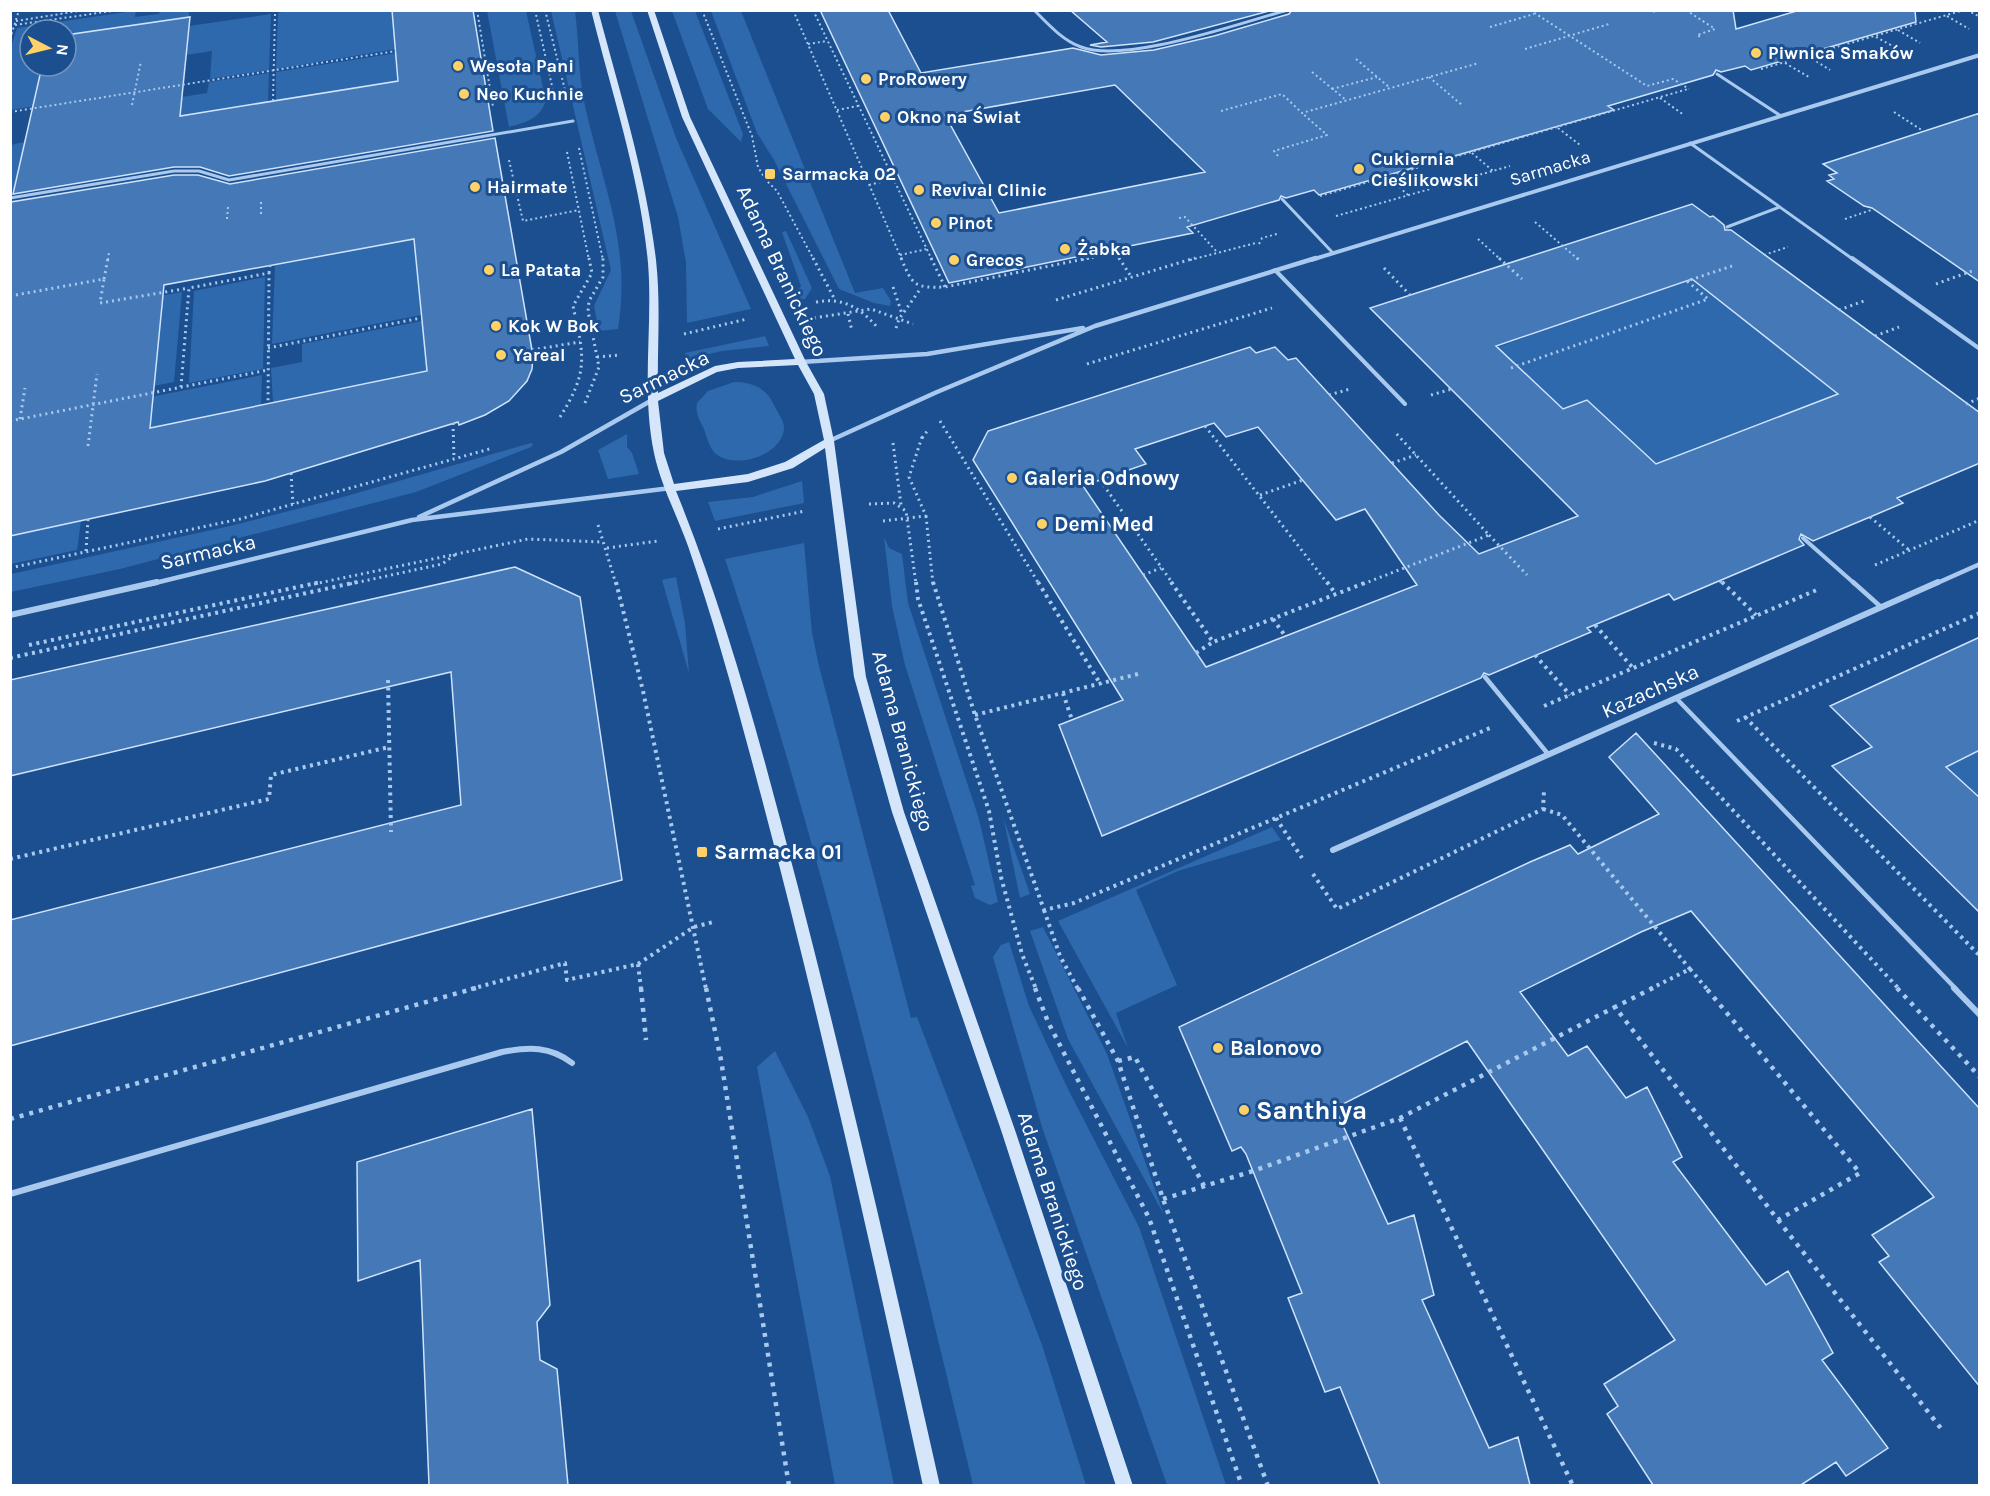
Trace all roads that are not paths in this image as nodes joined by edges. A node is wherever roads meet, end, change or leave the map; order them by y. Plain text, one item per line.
1 (594, 10) edge
2 (650, 10) edge
3 (1034, 10) edge
4 (1288, 10) edge
5 (1980, 55) edge
6 (1717, 74) dead end
7 (1781, 116) junction
8 (573, 121) road end
9 (1690, 143) junction
10 (10, 198) edge
11 (1282, 199) dead end
12 (1780, 207) junction
13 (1727, 227) dead end
14 (1332, 252) junction
15 (1275, 270) junction
16 (1095, 326) junction
17 (1980, 349) edge
18 (801, 362) junction
19 (654, 399) junction
20 (1405, 404) dead end
21 (829, 441) junction
22 (671, 488) junction
23 (412, 520) junction
24 (1803, 538) dead end
25 (1980, 564) edge
26 (1881, 607) junction
27 (10, 615) edge
28 (1485, 677) dead end
29 (1676, 698) junction
30 (1548, 754) junction
31 (1333, 850) dead end
32 (1980, 1015) edge
33 (572, 1063) dead end
34 (10, 1194) edge
35 (932, 1485) edge
36 (1125, 1485) edge

1 - 19 main road
2 - 18 main road, Adama Branickiego
3 - 4 lane
5 - 7 street, Sarmacka
6 - 7 lane
7 - 9 street, Sarmacka
8 - 10 lane
9 - 12 lane
9 - 14 street, Sarmacka
11 - 14 lane
12 - 13 lane
12 - 17 lane
14 - 15 street, Sarmacka
15 - 16 street, Sarmacka
15 - 20 lane
16 - 18 street, Sarmacka
16 - 21 street, Sarmacka
18 - 19 main road, Sarmacka
18 - 21 main road, Adama Branickiego
19 - 22 main road
19 - 23 street, Sarmacka
21 - 22 main road, Sarmacka
21 - 36 main road, Adama Branickiego
22 - 23 street, Sarmacka
22 - 35 main road
23 - 27 street, Sarmacka
24 - 26 lane
25 - 26 street, Kazachska
26 - 29 street, Kazachska
28 - 30 lane
29 - 30 street, Kazachska
29 - 32 lane
30 - 31 street, Kazachska
33 - 34 lane

